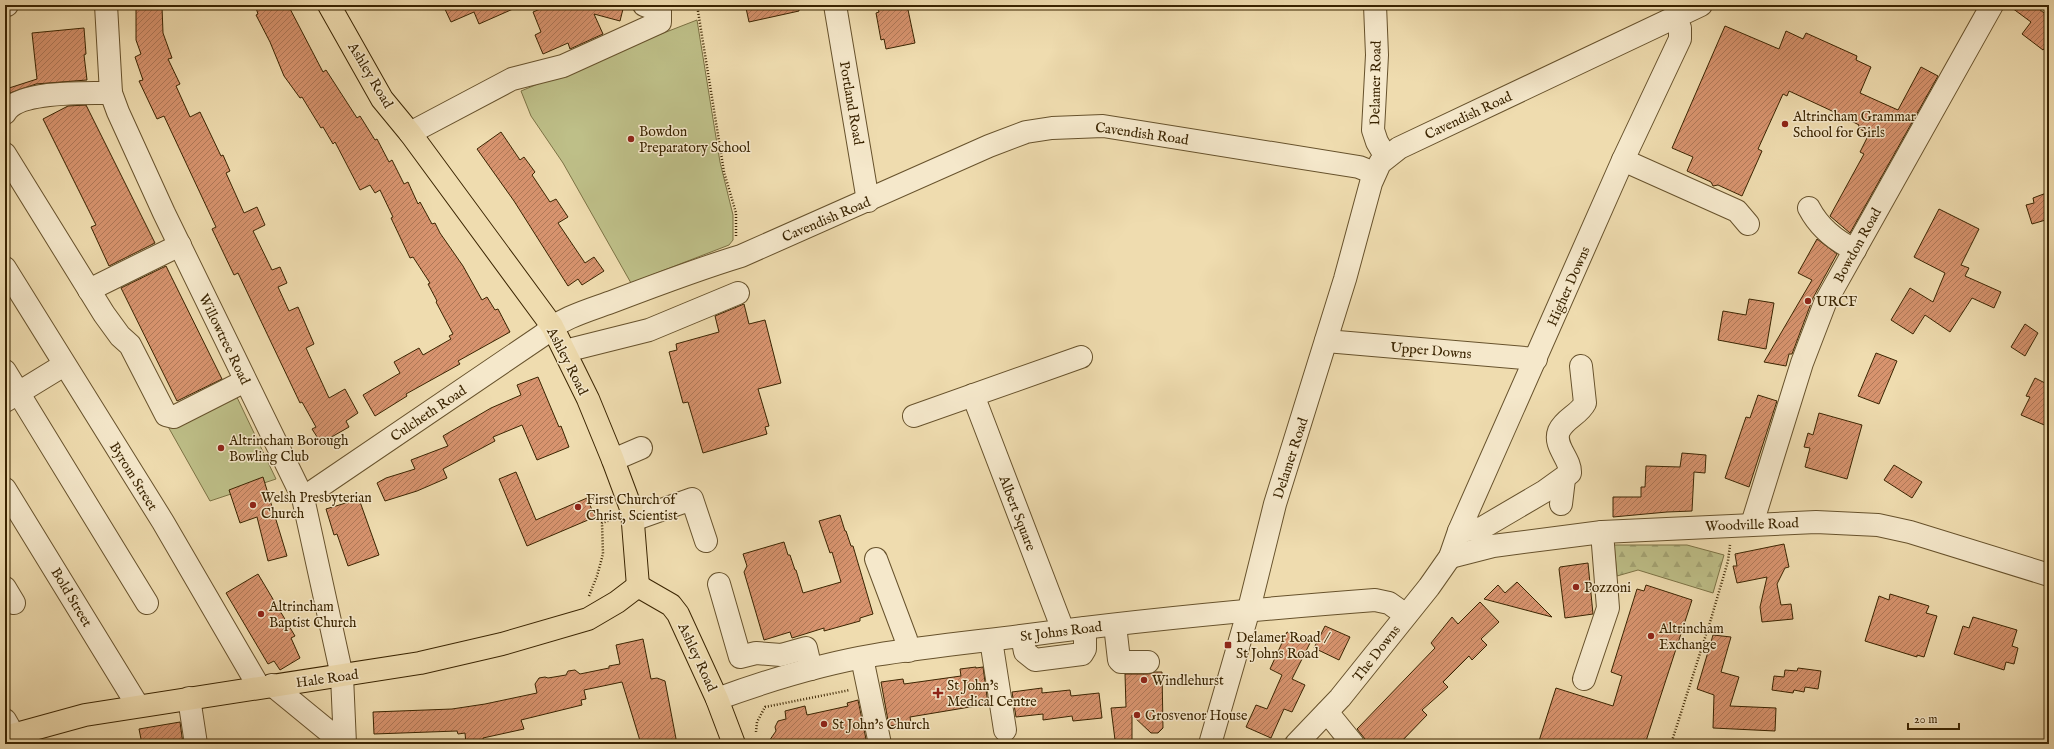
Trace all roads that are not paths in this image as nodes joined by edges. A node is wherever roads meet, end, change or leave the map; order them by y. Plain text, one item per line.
1 (106, 5) edge
2 (329, 5) edge
3 (644, 5) edge
4 (835, 5) edge
5 (1375, 5) edge
6 (1992, 5) edge
7 (1696, 6) edge
8 (1675, 17) junction
9 (111, 94) junction
10 (5, 113) edge
11 (410, 133) junction
12 (5, 154) edge
13 (1624, 160) junction
14 (1380, 165) junction
15 (868, 201) junction
16 (1809, 208) dead end
17 (1748, 224) dead end
18 (180, 245) junction
19 (1855, 250) junction
20 (5, 268) edge
21 (89, 290) junction
22 (738, 292) dead end
23 (552, 326) junction
24 (1326, 342) junction
25 (565, 351) junction
26 (1081, 357) dead end
27 (1536, 359) junction
28 (64, 365) junction
29 (1581, 366) dead end
30 (5, 371) edge
31 (245, 381) junction
32 (973, 395) junction
33 (12, 397) edge
34 (914, 416) dead end
35 (641, 448) dead end
36 (613, 460) junction
37 (1564, 479) junction
38 (5, 488) edge
39 (303, 498) junction
40 (1561, 504) dead end
41 (632, 516) junction
42 (1743, 524) junction
43 (1459, 532) junction
44 (1602, 532) junction
45 (706, 541) dead end
46 (1450, 557) junction
47 (876, 559) dead end
48 (2049, 575) edge
49 (719, 584) dead end
50 (638, 586) junction
51 (147, 603) dead end
52 (1249, 609) junction
53 (1406, 615) junction
54 (1114, 625) junction
55 (1085, 628) junction
56 (1063, 630) junction
57 (1022, 636) junction
58 (992, 640) junction
59 (908, 651) junction
60 (862, 658) junction
61 (1148, 662) dead end
62 (811, 670) junction
63 (342, 676) junction
64 (1584, 679) dead end
65 (266, 686) junction
66 (189, 698) junction
67 (717, 699) junction
68 (138, 706) junction
69 (1327, 712) junction
70 (8, 730) edge
71 (1005, 730) dead end
72 (196, 744) edge
73 (345, 744) edge
74 (734, 744) edge
75 (880, 744) edge
76 (1210, 744) edge
77 (1296, 744) edge
78 (1353, 744) edge

1 - 9 street, Willowtree Road
2 - 11 main road, Ashley Road
3 - 11 street
4 - 15 street, Portland Road
5 - 14 street, Delamer Road
6 - 19 street, Bowdon Road
7 - 8 street, Cavendish Road
8 - 13 street, Higher Downs
8 - 14 street, Cavendish Road
9 - 10 street
9 - 18 street, Willowtree Road
11 - 23 main road, Ashley Road
12 - 21 street
13 - 17 street
13 - 27 street, Higher Downs
14 - 15 street, Cavendish Road
14 - 24 street, Delamer Road
15 - 23 street, Cavendish Road
16 - 19 street
18 - 21 street
18 - 31 street, Willowtree Road
19 - 42 street, Bowdon Road
20 - 28 street, Byrom Street
21 - 31 street
22 - 25 street
23 - 25 main road, Ashley Road
23 - 39 street, Culcheth Road
24 - 27 street, Upper Downs
24 - 52 street, Delamer Road
25 - 36 main road, Ashley Road
26 - 32 street
27 - 43 street, Higher Downs
28 - 33 street
28 - 65 street, Byrom Street
29 - 37 street
30 - 33 street
31 - 39 street, Willowtree Road
32 - 34 street
32 - 56 street, Albert Square
33 - 51 street
35 - 36 street
36 - 41 main road, Ashley Road
37 - 40 street
37 - 43 street
38 - 68 street, Bold Street
39 - 63 street, Willowtree Road
41 - 45 street
41 - 50 main road, Ashley Road
42 - 44 street, Woodville Road
42 - 48 street, Woodville Road
43 - 46 street, Higher Downs
44 - 46 street, Woodville Road
44 - 64 street
46 - 53 street, The Downs
47 - 59 street
49 - 62 street
50 - 63 main road, Hale Road
50 - 67 main road, Ashley Road
52 - 53 street, St Johns Road
52 - 54 street, St Johns Road
52 - 76 street, Delamer Road
53 - 69 street, The Downs
54 - 55 street, St Johns Road
54 - 61 street
55 - 56 street, St Johns Road
55 - 57 street
56 - 57 street, St Johns Road
57 - 58 street, St Johns Road
58 - 59 street, St Johns Road
58 - 71 street
59 - 60 street, St Johns Road
60 - 62 street, St Johns Road
60 - 75 street
62 - 67 street, St Johns Road
63 - 65 main road, Hale Road
63 - 73 street, Willowtree Road
65 - 66 main road, Hale Road
65 - 73 street
66 - 68 main road, Hale Road
66 - 72 street
67 - 74 main road, Ashley Road
68 - 70 main road, Hale Road
69 - 77 street, The Downs
69 - 78 street

